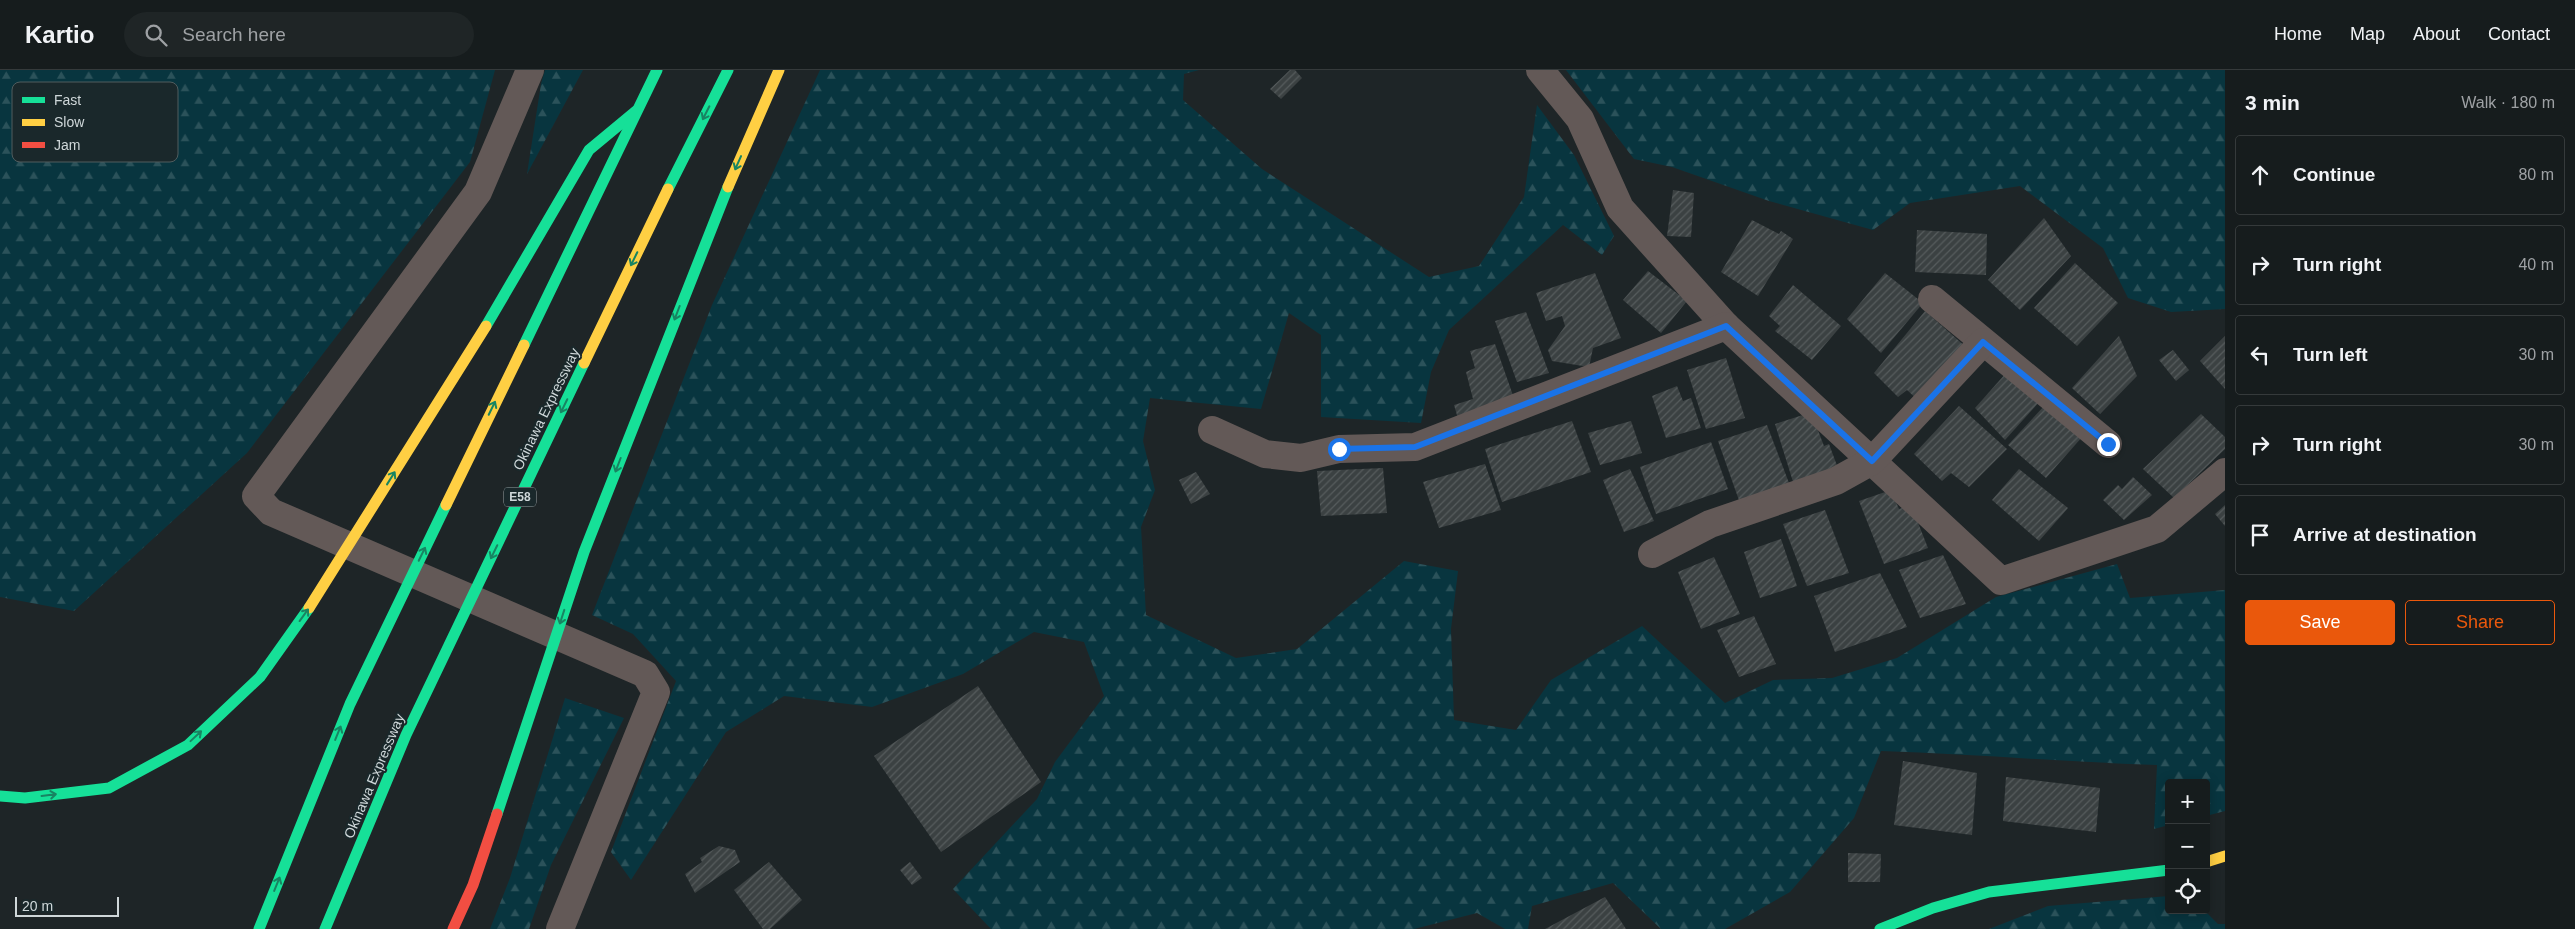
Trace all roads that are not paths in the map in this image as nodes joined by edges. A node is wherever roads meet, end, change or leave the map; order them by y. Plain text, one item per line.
1 (530, 70) edge
2 (657, 70) edge
3 (728, 70) edge
4 (779, 70) edge
5 (1540, 70) edge
6 (636, 111) junction
7 (1932, 299) dead end
8 (1726, 326) junction
9 (1983, 342) junction
10 (1212, 430) dead end
11 (2108, 444) dead end
12 (1872, 461) junction
13 (2225, 472) edge
14 (1652, 554) dead end
15 (0, 796) edge
16 (2225, 856) edge
17 (2210, 861) edge
18 (2165, 870) edge
19 (259, 929) edge
20 (325, 929) edge
21 (454, 929) edge
22 (560, 929) edge
23 (1880, 929) edge

1 - 22 street
2 - 6 main road
3 -> 20 main road, Okinawa Expressway / E58
4 -> 21 main road
5 - 8 street
15 -> 6 main road
19 -> 6 main road
7 - 9 street
8 - 10 street
8 - 12 street
9 - 11 street
9 - 12 street
12 - 13 street
12 - 14 street
16 - 17 main road
18 - 23 main road

